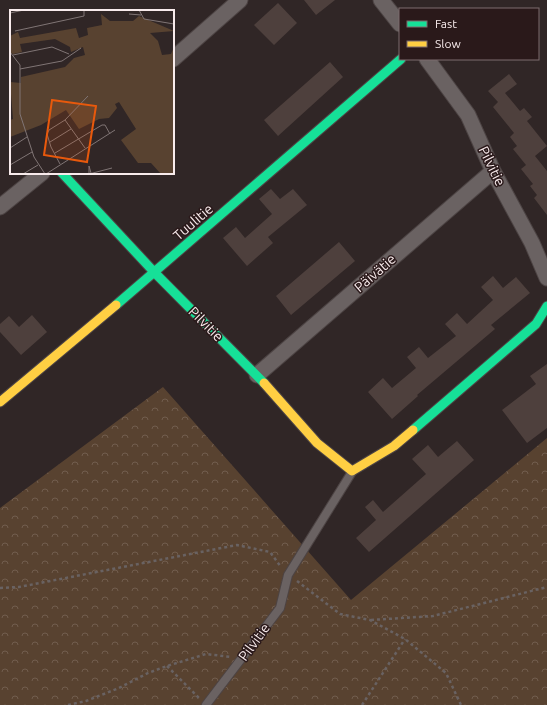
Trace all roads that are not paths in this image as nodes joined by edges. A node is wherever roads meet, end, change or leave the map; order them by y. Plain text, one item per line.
1 (240, 0) edge
2 (381, 0) edge
3 (399, 23) edge
4 (174, 58) edge
5 (400, 60) edge
6 (428, 60) edge
7 (493, 171) junction
8 (41, 174) edge
9 (63, 174) edge
10 (0, 207) edge
11 (155, 273) junction
12 (547, 278) edge
13 (547, 306) edge
14 (257, 375) junction
15 (0, 402) edge
16 (352, 471) junction
17 (203, 702) edge

1 - 4 street
2 - 3 street
5 - 11 street, Tuulitie
6 - 7 street, Pilvitie
7 - 12 street, Pilvitie
7 - 14 street, Päivätie
8 - 10 street
9 - 11 street, Pilvitie
11 - 14 street, Pilvitie
11 - 15 street, Tuulitie
13 - 16 street, Pilvitie
14 - 16 street, Pilvitie
16 - 17 lane, Pilvitie

